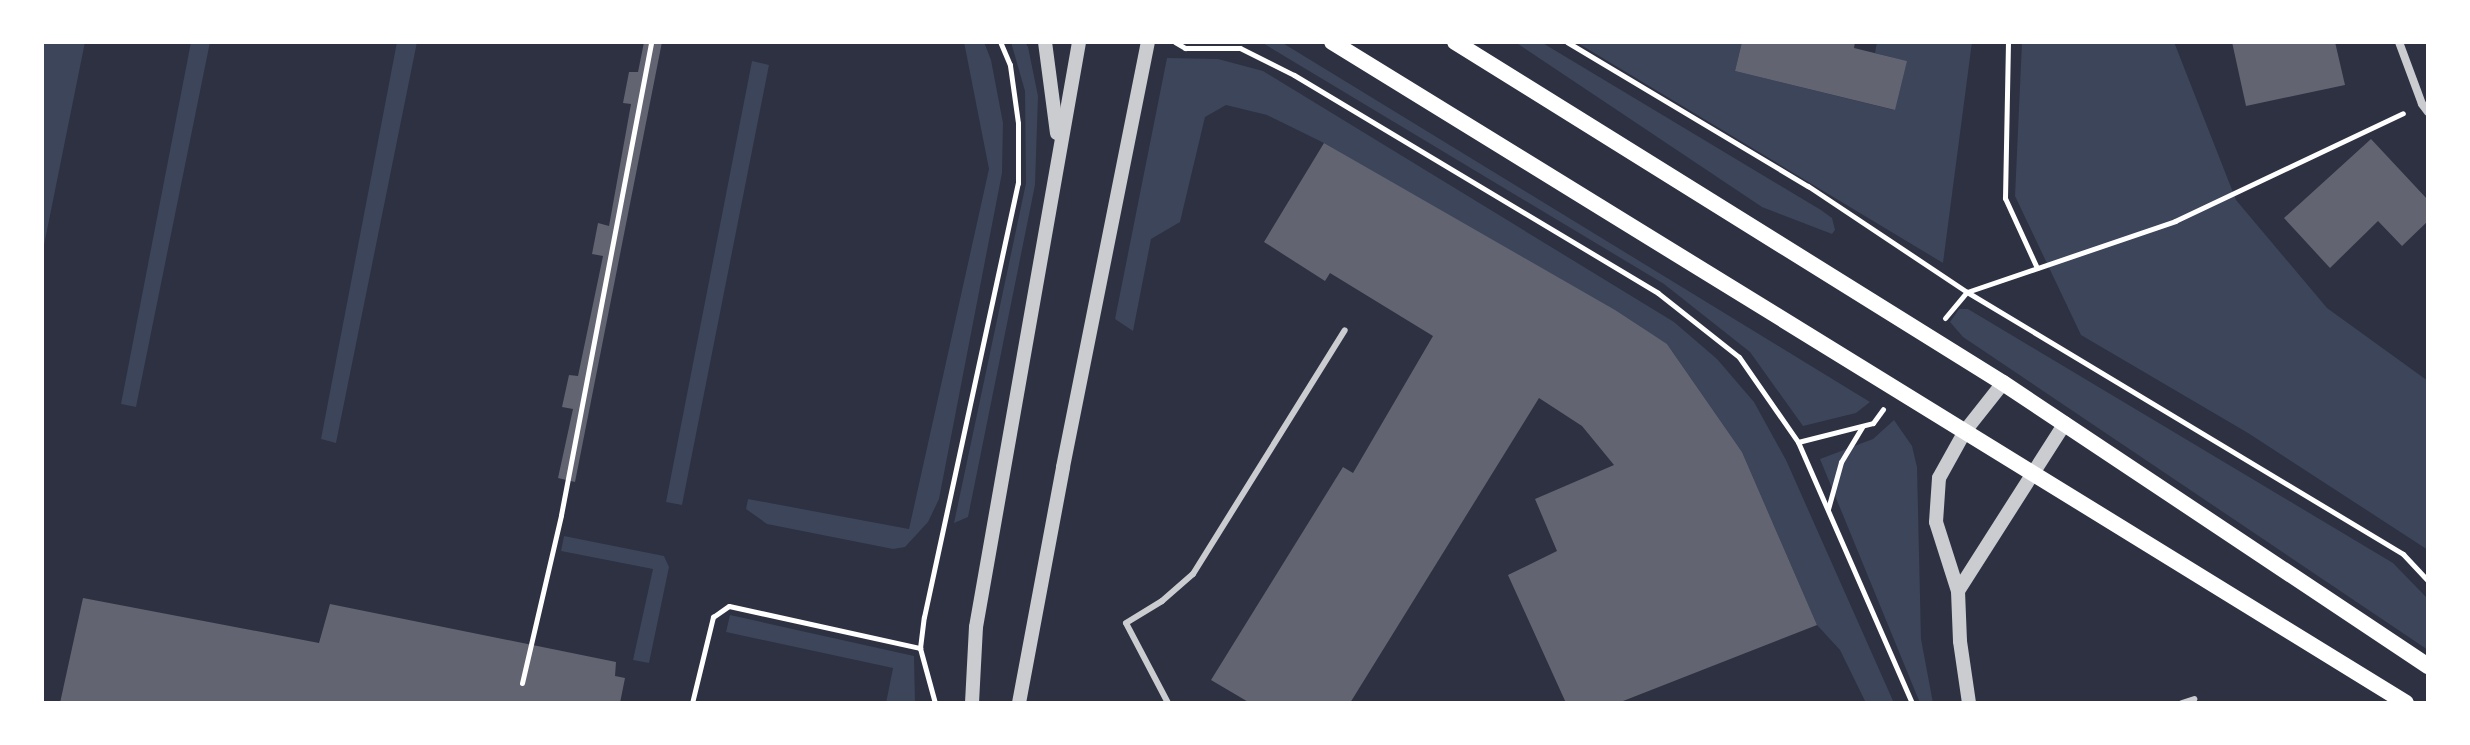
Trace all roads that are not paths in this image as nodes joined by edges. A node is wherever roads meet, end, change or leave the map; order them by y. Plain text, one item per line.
1 (1045, 42) edge
2 (1079, 42) edge
3 (1148, 42) edge
4 (1332, 42) edge
5 (1455, 42) edge
6 (2399, 42) edge
7 (2428, 112) edge
8 (1059, 148) junction
9 (1345, 330) dead end
10 (2003, 383) junction
11 (2065, 423) junction
12 (1965, 431) junction
13 (2035, 472) junction
14 (1958, 591) junction
15 (2428, 666) edge
16 (2194, 699) dead end
17 (972, 703) edge
18 (1019, 703) edge
19 (1168, 703) edge
20 (1969, 703) edge
21 (2182, 703) edge
22 (2406, 703) edge

1 - 8 street
2 - 8 street
3 - 18 street
4 - 12 main road
5 - 10 main road
6 - 7 street
8 - 17 street
9 - 19 lane
10 - 11 main road
10 - 12 street
11 - 13 street
11 - 15 main road
12 - 13 main road
12 - 14 street
13 - 14 street
13 - 22 main road
14 - 20 street
16 - 21 lane

